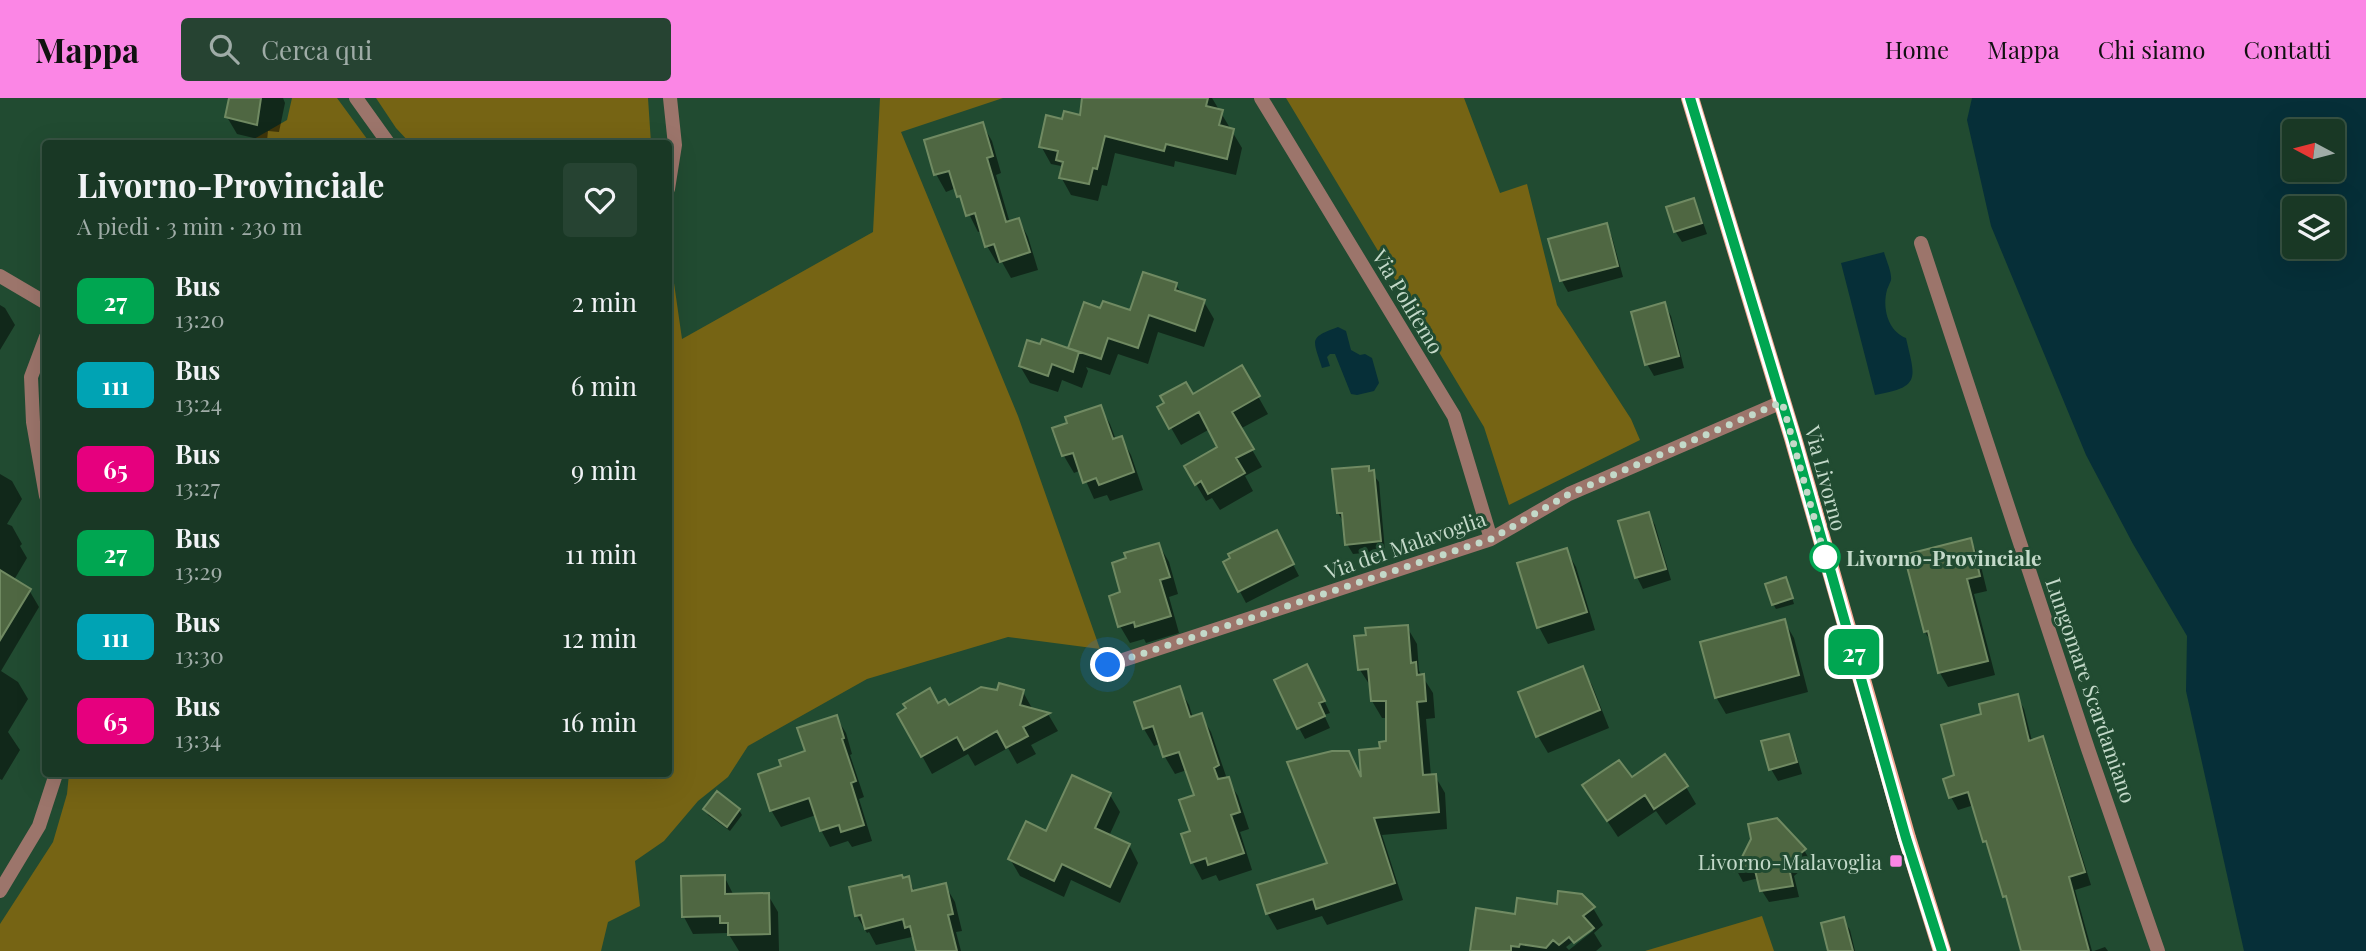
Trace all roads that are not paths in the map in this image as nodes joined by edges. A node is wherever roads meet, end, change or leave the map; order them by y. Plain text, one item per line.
1 (356, 98) edge
2 (670, 98) edge
3 (1261, 98) edge
4 (1690, 98) edge
5 (386, 140) edge
6 (672, 164) edge
7 (1921, 243) dead end
8 (0, 276) edge
9 (42, 301) edge
10 (42, 348) edge
11 (1782, 402) junction
12 (42, 473) edge
13 (1491, 539) junction
14 (1108, 665) dead end
15 (55, 777) edge
16 (0, 891) edge
17 (1942, 951) edge
18 (2158, 951) edge

1 - 5 street
2 - 6 street
3 - 13 street, Via Polifemo
4 - 11 main road, Via Livorno
7 - 18 street, Lungomare Scardamiano
8 - 9 street
10 - 12 street
11 - 13 street, Via dei Malavoglia
11 - 17 main road, Via Livorno
13 - 14 street, Via dei Malavoglia
15 - 16 street

